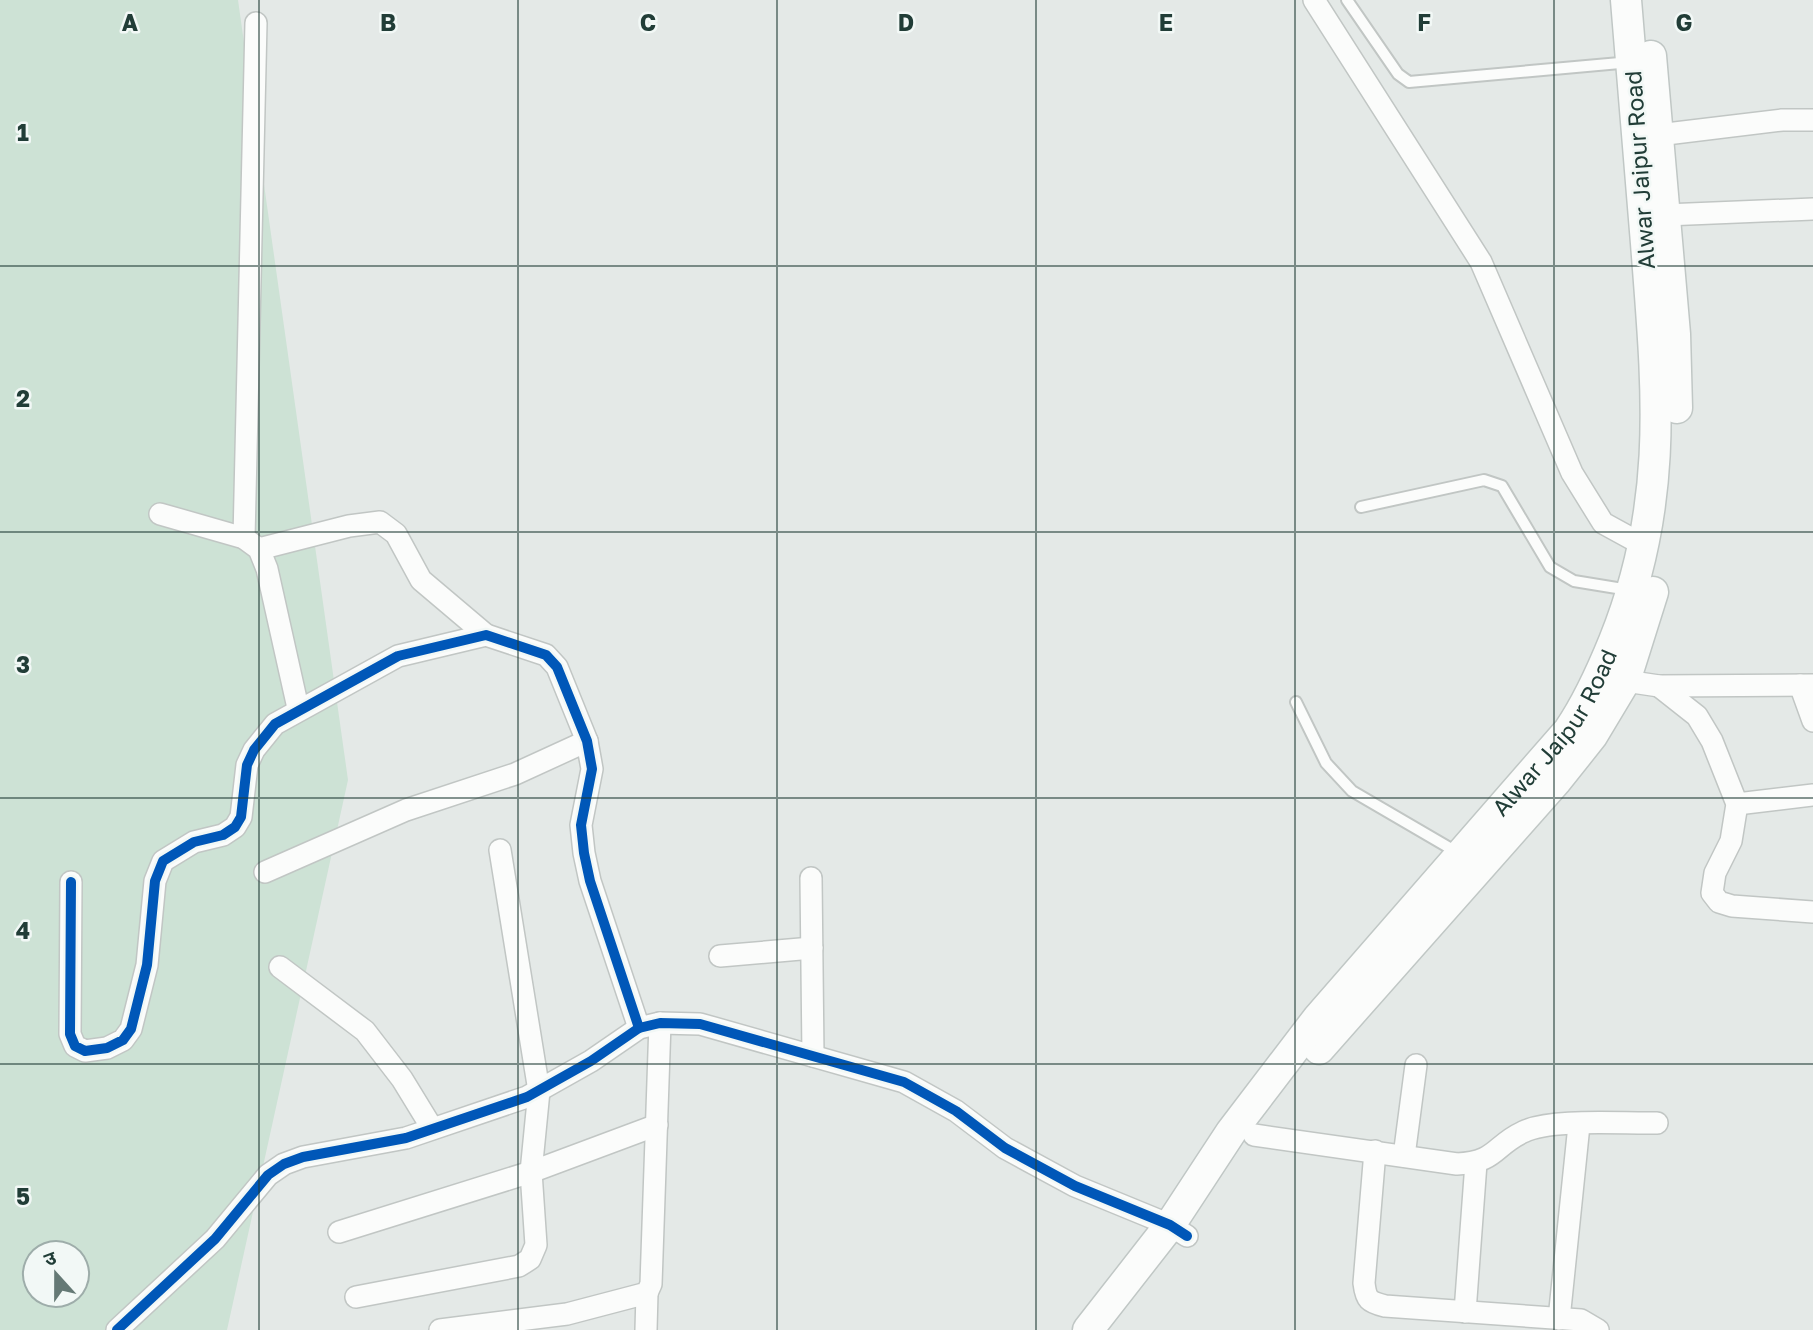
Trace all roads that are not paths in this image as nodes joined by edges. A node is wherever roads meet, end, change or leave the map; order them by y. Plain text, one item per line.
1 (1314, 0) edge
2 (1347, 0) edge
3 (1626, 0) edge
4 (1646, 0) edge
5 (256, 23) dead end
6 (1632, 62) junction
7 (1813, 120) edge
8 (1658, 135) junction
9 (1650, 166) junction
10 (1813, 209) edge
11 (1665, 215) junction
12 (1362, 507) dead end
13 (160, 514) dead end
14 (252, 544) junction
15 (1644, 546) junction
16 (1632, 590) junction
17 (486, 635) junction
18 (1612, 679) junction
19 (1806, 685) edge
20 (1659, 686) junction
21 (1296, 702) dead end
22 (298, 708) junction
23 (1813, 721) edge
24 (587, 741) junction
25 (1813, 795) edge
26 (1737, 804) junction
27 (499, 850) dead end
28 (1462, 855) junction
29 (265, 872) dead end
30 (811, 878) dead end
31 (71, 882) dead end
32 (1813, 912) edge
33 (812, 948) junction
34 (720, 956) dead end
35 (280, 967) dead end
36 (660, 1023) junction
37 (639, 1028) junction
38 (813, 1056) junction
39 (1416, 1065) dead end
40 (538, 1091) junction
41 (1657, 1123) dead end
42 (657, 1125) junction
43 (1579, 1125) junction
44 (432, 1128) junction
45 (1254, 1135) junction
46 (1375, 1151) junction
47 (1404, 1156) junction
48 (1476, 1163) junction
49 (531, 1172) junction
50 (1178, 1231) junction
51 (339, 1232) dead end
52 (647, 1293) junction
53 (356, 1297) dead end
54 (1465, 1312) junction
55 (1559, 1319) junction
56 (524, 1325) edge
57 (117, 1330) edge
58 (440, 1330) edge
59 (646, 1330) edge
60 (1088, 1330) edge
61 (1114, 1330) edge
62 (1598, 1330) edge

1 - 15 street
2 - 6 lane
3 - 6 main road, Alwar Jaipur Road
4 - 8 main road, Alwar Jaipur Road
5 - 14 street
6 - 9 main road, Alwar Jaipur Road
7 - 8 street
8 - 9 main road, Alwar Jaipur Road
9 - 11 main road, Alwar Jaipur Road
9 - 15 main road, Alwar Jaipur Road
10 - 11 street
11 - 18 main road, Alwar Jaipur Road
12 - 16 lane
13 - 14 street
14 - 17 street
14 - 22 street
15 - 16 main road, Alwar Jaipur Road
16 - 18 main road, Alwar Jaipur Road
17 - 22 street
17 - 24 street
18 - 20 street
18 - 28 main road, Alwar Jaipur Road
18 - 45 main road, Alwar Jaipur Road
19 - 20 street
19 - 23 street
20 - 26 street
21 - 28 lane
22 - 31 street
24 - 29 street
24 - 37 street
25 - 26 street
26 - 32 street
27 - 40 street
28 - 50 main road, Alwar Jaipur Road
30 - 33 street
33 - 34 street
33 - 38 street
35 - 44 street
36 - 37 street
36 - 38 street
36 - 42 street
37 - 40 street
38 - 50 street
39 - 47 street
40 - 44 street
40 - 49 street
41 - 43 street
42 - 49 street
42 - 52 street
43 - 48 street
43 - 55 street
44 - 57 street
45 - 46 street
45 - 50 main road, Alwar Jaipur Road
46 - 47 street
46 - 54 street
47 - 48 street
48 - 54 street
49 - 51 street
49 - 53 street
50 - 60 main road, Alwar Jaipur Road
50 - 61 main road, Alwar Jaipur Road
52 - 56 street
52 - 59 street
54 - 55 street
55 - 62 street
56 - 58 street

